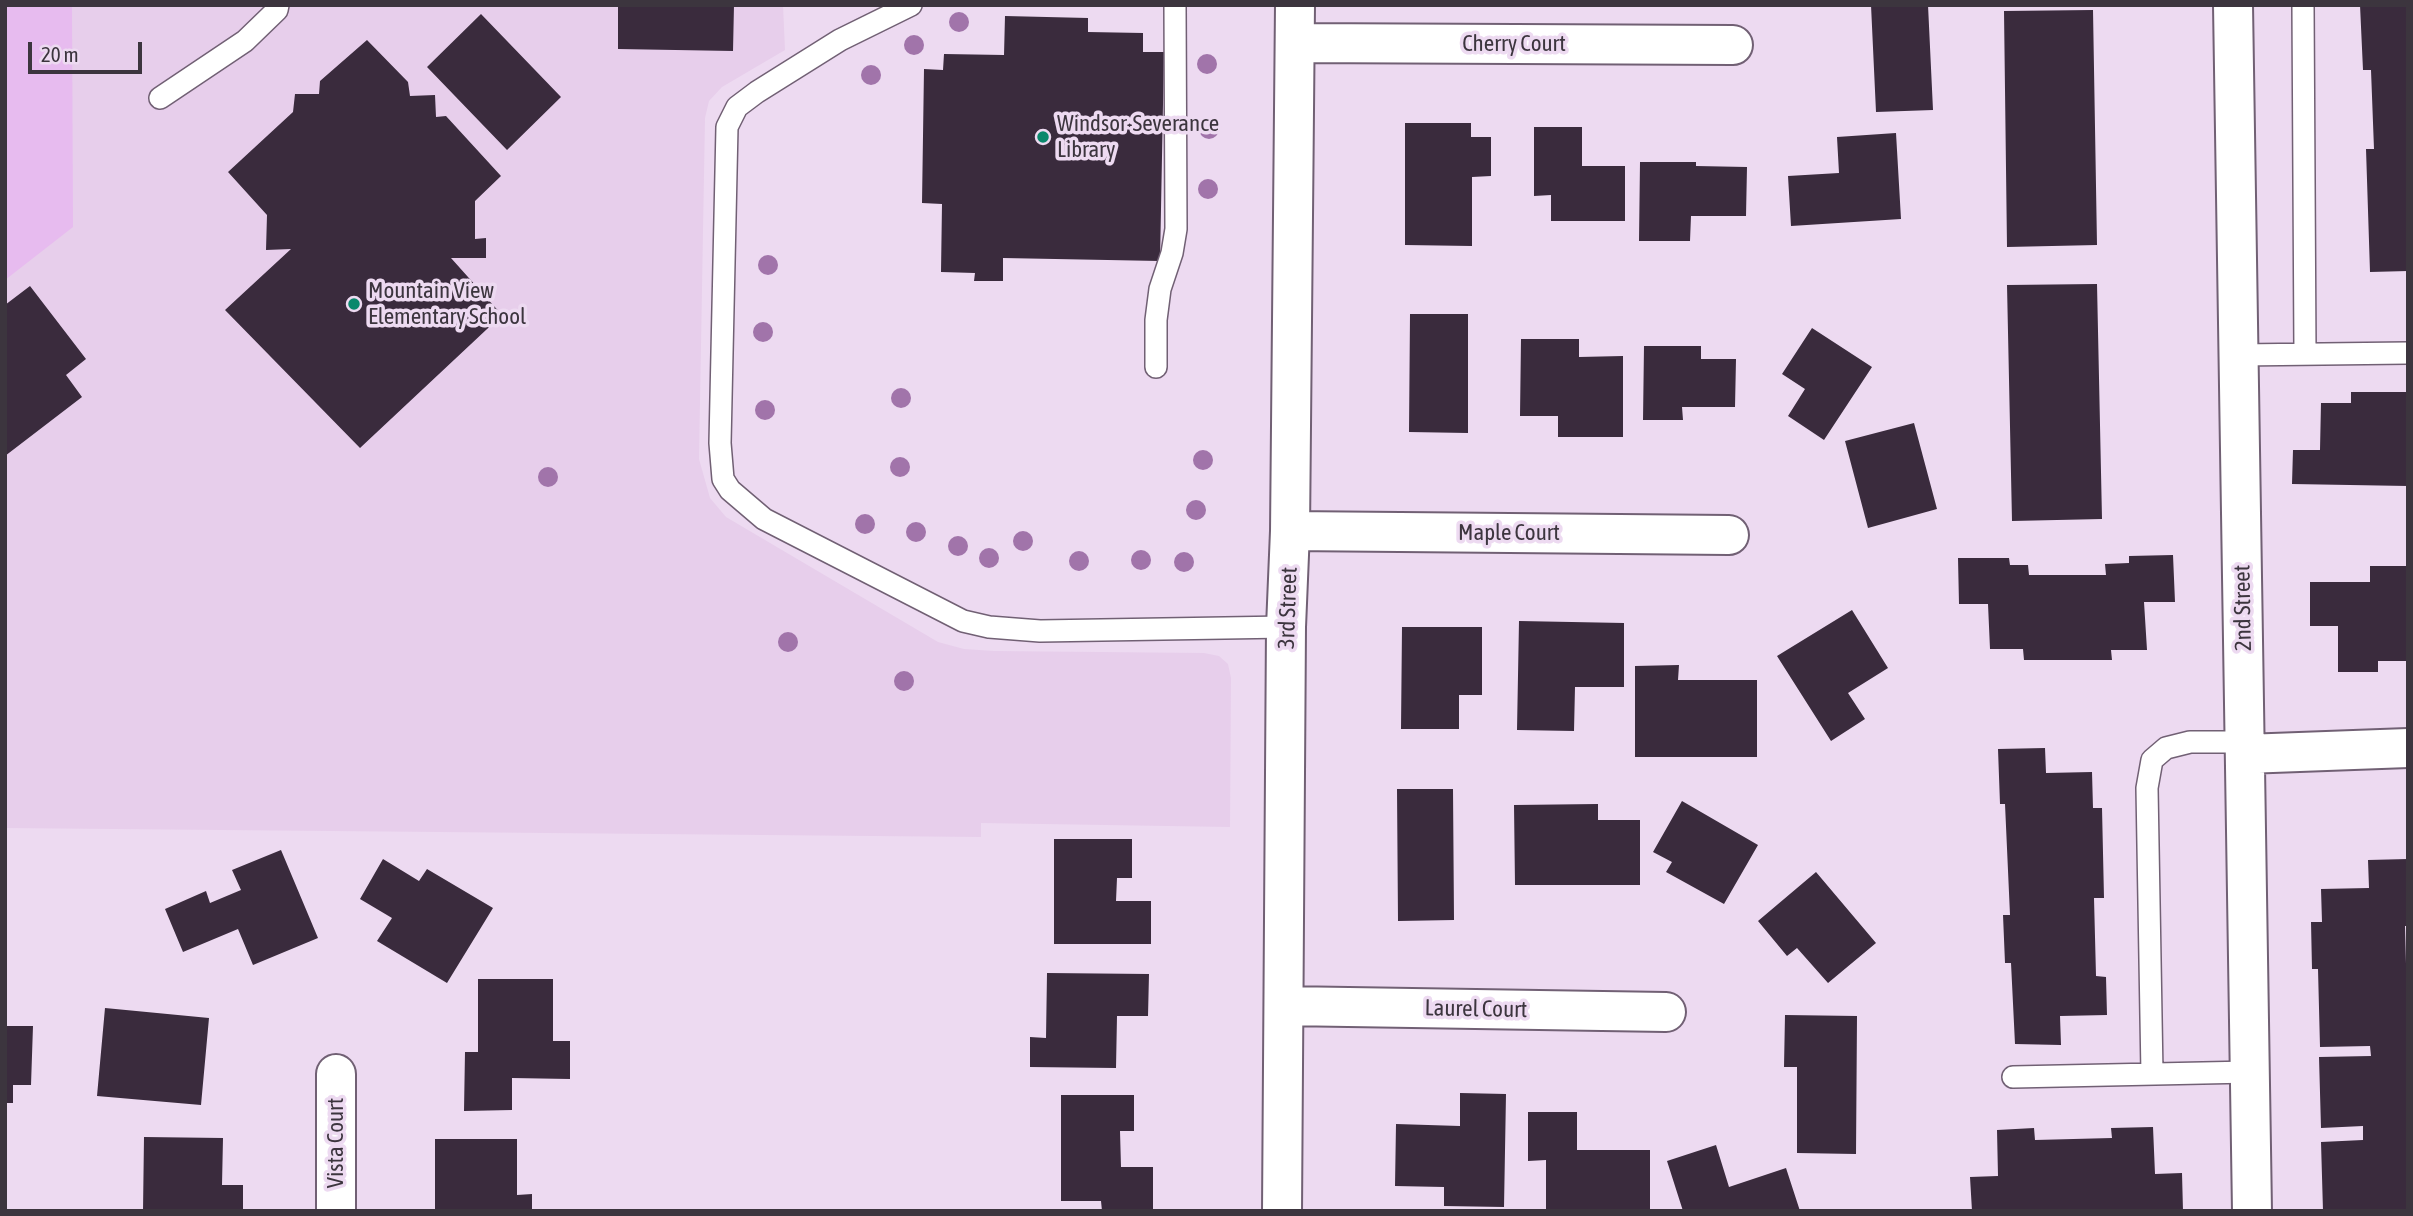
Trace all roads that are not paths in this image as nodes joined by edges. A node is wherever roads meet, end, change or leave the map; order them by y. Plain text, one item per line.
1 (278, 5) edge
2 (911, 5) edge
3 (1175, 5) edge
4 (1295, 5) edge
5 (2233, 5) edge
6 (2303, 5) edge
7 (1296, 43) junction
8 (1733, 45) dead end
9 (160, 98) dead end
10 (2408, 353) edge
11 (2305, 354) junction
12 (2238, 355) junction
13 (1156, 367) dead end
14 (1290, 531) junction
15 (1729, 535) dead end
16 (1286, 627) junction
17 (2245, 748) junction
18 (2408, 748) edge
19 (1285, 1006) junction
20 (1666, 1012) dead end
21 (2250, 1072) junction
22 (336, 1074) dead end
23 (2152, 1074) junction
24 (2013, 1077) dead end
25 (336, 1211) edge
26 (1282, 1211) edge
27 (2252, 1211) edge

1 - 9 lane
2 - 16 lane
3 - 13 lane
4 - 7 street, 3rd Street
5 - 12 street, 2nd Street
6 - 11 lane
7 - 8 street, Cherry Court
7 - 14 street, 3rd Street
10 - 11 lane
11 - 12 lane
12 - 17 street, 2nd Street
14 - 15 street, Maple Court
14 - 16 street, 3rd Street
16 - 19 street, 3rd Street
17 - 18 street
17 - 21 street, 2nd Street
17 - 23 lane
19 - 20 street, Laurel Court
19 - 26 street, 3rd Street
21 - 23 lane
21 - 27 street, 2nd Street
22 - 25 street, Vista Court
23 - 24 lane

